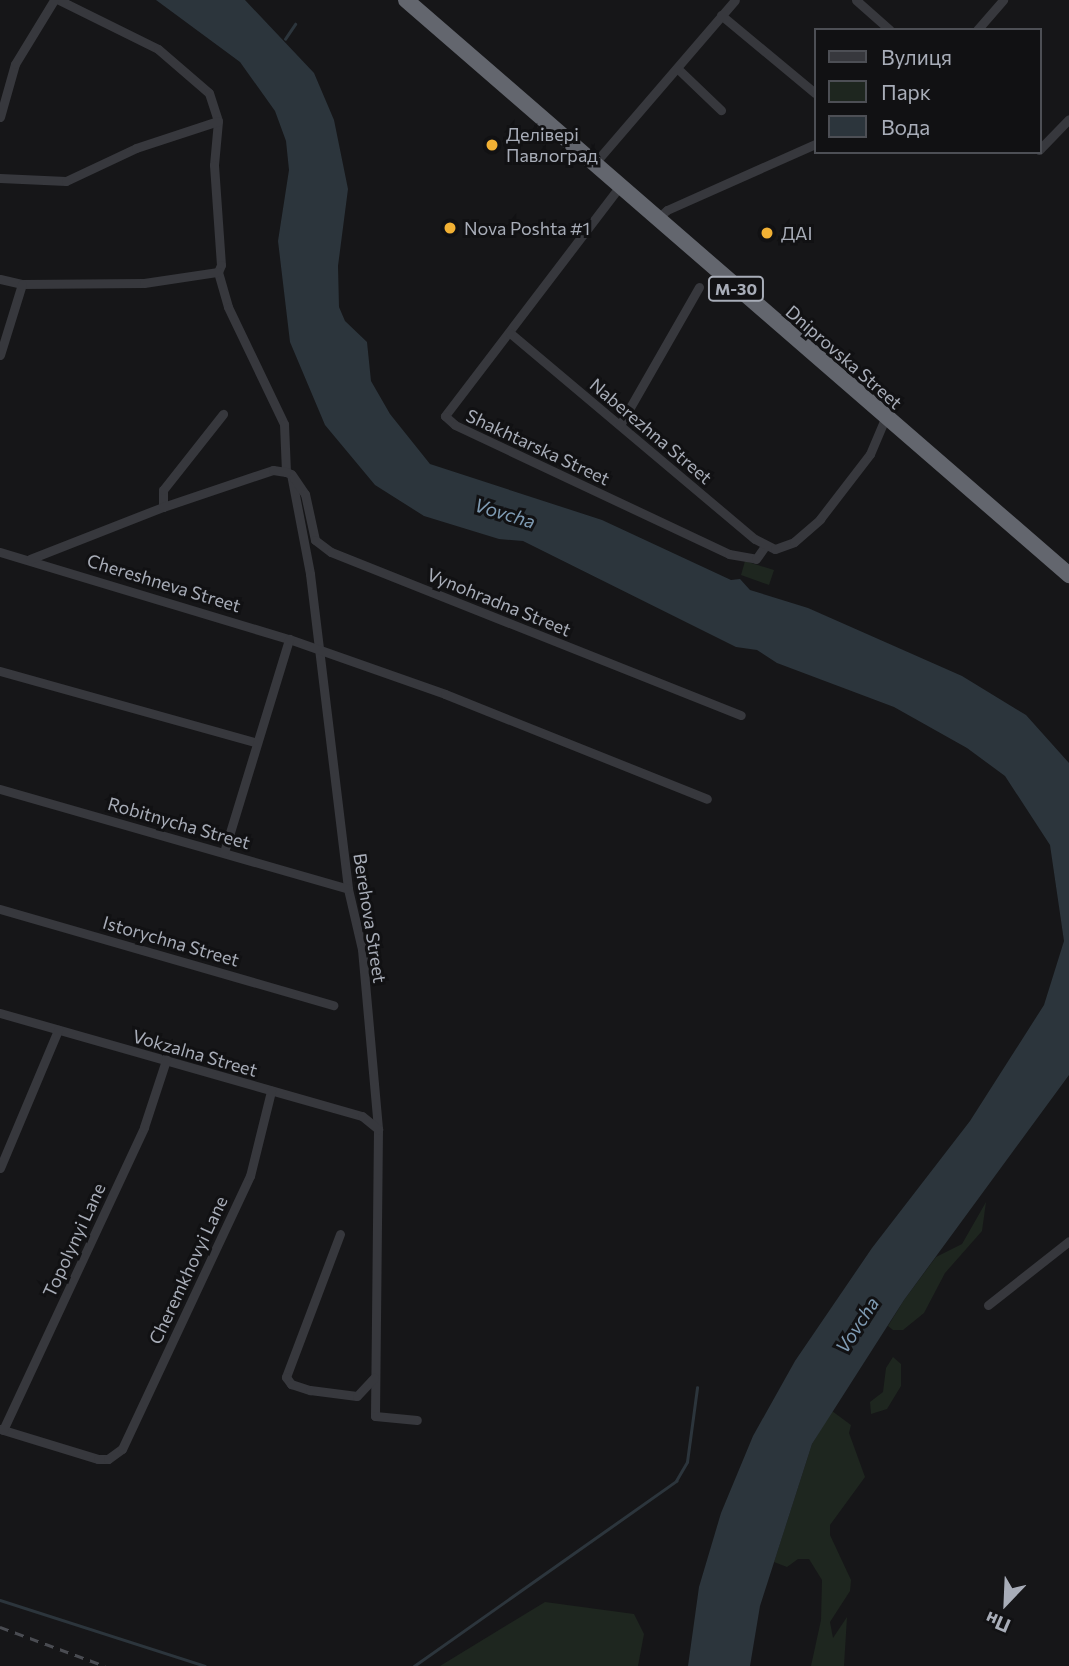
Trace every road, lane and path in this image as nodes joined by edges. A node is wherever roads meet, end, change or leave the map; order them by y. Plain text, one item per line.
1 (54, 0) edge
2 (59, 0) edge
3 (406, 0) edge
4 (735, 0) edge
5 (856, 0) edge
6 (1003, 0) edge
7 (721, 15) junction
8 (888, 28) edge
9 (979, 28) edge
10 (677, 68) junction
11 (814, 92) edge
12 (721, 110) dead end
13 (0, 117) edge
14 (1069, 119) edge
15 (218, 121) junction
16 (814, 144) edge
17 (1041, 148) edge
18 (594, 164) junction
19 (0, 178) edge
20 (620, 186) junction
21 (658, 219) junction
22 (218, 272) junction
23 (0, 279) edge
24 (22, 284) junction
25 (699, 286) dead end
26 (510, 333) junction
27 (0, 355) edge
28 (223, 414) dead end
29 (886, 419) junction
30 (620, 425) junction
31 (289, 473) junction
32 (163, 507) junction
33 (770, 548) junction
34 (0, 552) edge
35 (30, 559) junction
36 (1069, 575) edge
37 (289, 639) junction
38 (317, 650) junction
39 (0, 671) edge
40 (741, 715) dead end
41 (255, 742) junction
42 (0, 789) edge
43 (707, 799) dead end
44 (224, 852) junction
45 (348, 889) junction
46 (0, 909) edge
47 (333, 1005) dead end
48 (0, 1013) edge
49 (58, 1030) junction
50 (166, 1060) junction
51 (271, 1091) junction
52 (378, 1129) junction
53 (0, 1168) edge
54 (340, 1234) dead end
55 (1069, 1241) edge
56 (988, 1305) dead end
57 (374, 1378) junction
58 (417, 1420) dead end
59 (2, 1430) edge

1 - 13 street
2 - 15 street
3 - 18 highway, Dniprovska Street / М-30
4 - 7 street
5 - 8 street
6 - 9 street
7 - 10 street
7 - 11 street
10 - 12 street
10 - 18 street
14 - 17 street
15 - 19 street
15 - 22 street, Berehova Street
16 - 21 street
18 - 20 highway, Dniprovska Street / М-30
20 - 21 highway, Dniprovska Street / М-30
20 - 26 street, Shakhtarska Street
21 - 29 highway, Dniprovska Street / М-30
22 - 24 street
22 - 31 street, Berehova Street
23 - 24 street
24 - 27 street
25 - 30 street
26 - 30 street, Naberezhna Street
26 - 33 street, Shakhtarska Street
28 - 32 street
29 - 33 street
29 - 36 highway, Dniprovska Street / М-30
30 - 33 street, Naberezhna Street
31 - 32 street
31 - 38 street, Berehova Street
31 - 40 street, Vynohradna Street
32 - 35 street
34 - 35 street, Chereshneva Street
35 - 37 street, Chereshneva Street
37 - 38 street, Chereshneva Street
37 - 41 street
38 - 43 street
38 - 45 street, Berehova Street
39 - 41 street
41 - 44 street
42 - 44 street, Robitnycha Street
44 - 45 street, Robitnycha Street
45 - 52 street, Berehova Street
46 - 47 street, Istorychna Street
48 - 49 street, Vokzalna Street
49 - 50 street, Vokzalna Street
49 - 53 street
50 - 51 street, Vokzalna Street
50 - 59 street, Topolynyi Lane
51 - 52 street, Vokzalna Street
51 - 59 street, Cheremkhovyi Lane
52 - 57 street, Berehova Street
54 - 57 street
55 - 56 street
57 - 58 street, Berehova Street

